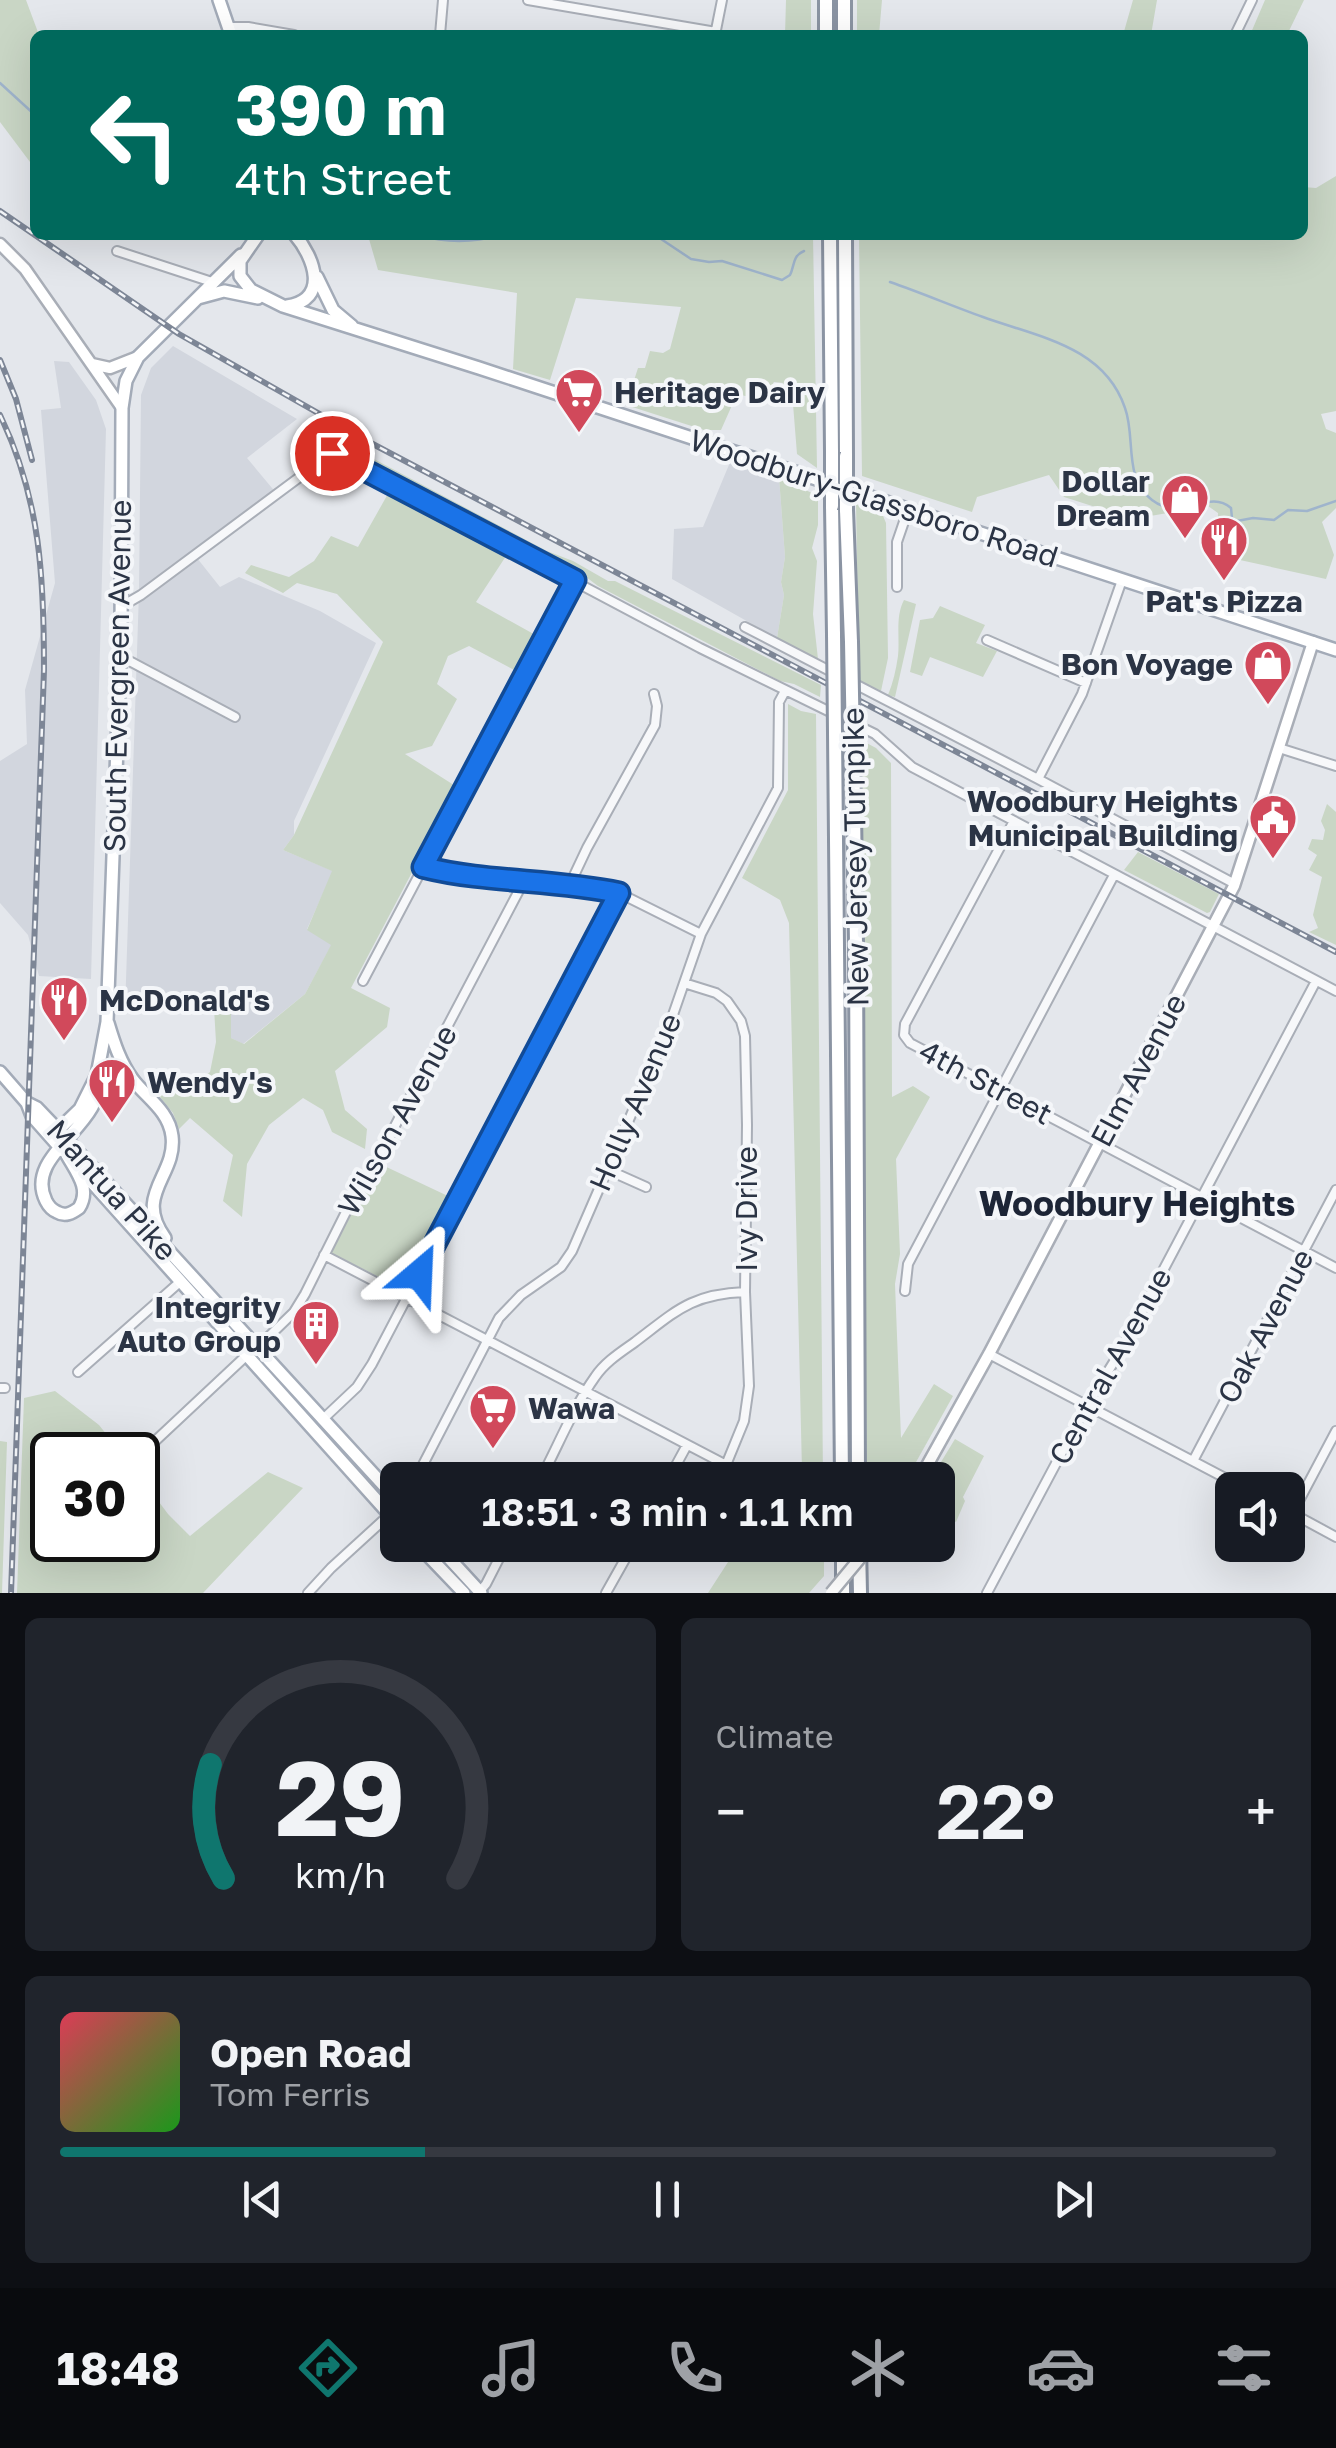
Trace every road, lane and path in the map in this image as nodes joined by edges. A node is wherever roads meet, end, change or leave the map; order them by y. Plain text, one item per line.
1 (218, 0) edge
2 (444, 0) edge
3 (528, 0) edge
4 (722, 0) edge
5 (826, 0) edge
6 (844, 0) edge
7 (1252, 0) edge
8 (230, 30) edge
9 (234, 30) edge
10 (265, 30) edge
11 (441, 30) edge
12 (694, 30) edge
13 (717, 30) edge
14 (826, 30) edge
15 (844, 30) edge
16 (1237, 30) edge
17 (298, 240) edge
18 (305, 240) edge
19 (830, 240) edge
20 (845, 240) edge
21 (0, 244) edge
22 (251, 244) edge
23 (117, 251) dead end
24 (311, 261) junction
25 (212, 282) junction
26 (267, 300) junction
27 (192, 301) junction
28 (282, 306) junction
29 (355, 328) junction
30 (138, 357) junction
31 (91, 364) junction
32 (122, 408) junction
33 (839, 454) junction
34 (839, 508) junction
35 (908, 510) junction
36 (575, 580) junction
37 (1122, 580) junction
38 (898, 587) dead end
39 (122, 606) junction
40 (745, 628) dead end
41 (987, 640) dead end
42 (1313, 642) junction
43 (1336, 650) edge
44 (120, 656) junction
45 (1086, 683) junction
46 (785, 691) junction
47 (654, 694) dead end
48 (235, 717) dead end
49 (1279, 748) junction
50 (1336, 766) edge
51 (1038, 779) junction
52 (1014, 821) junction
53 (423, 867) junction
54 (1114, 876) junction
55 (524, 881) junction
56 (570, 884) junction
57 (1235, 884) junction
58 (619, 893) junction
59 (1214, 927) junction
60 (701, 934) junction
61 (1316, 980) junction
62 (363, 981) dead end
63 (684, 983) junction
64 (1336, 991) edge
65 (107, 1022) junction
66 (0, 1072) edge
67 (97, 1075) junction
68 (134, 1080) junction
69 (1000, 1090) junction
70 (60, 1142) junction
71 (1100, 1142) junction
72 (608, 1170) junction
73 (646, 1187) dead end
74 (1336, 1190) edge
75 (1202, 1197) junction
76 (1304, 1251) junction
77 (324, 1256) junction
78 (1336, 1268) edge
79 (180, 1281) junction
80 (906, 1291) dead end
81 (746, 1292) junction
82 (406, 1297) junction
83 (213, 1300) junction
84 (488, 1341) junction
85 (252, 1352) junction
86 (990, 1354) junction
87 (78, 1372) dead end
88 (586, 1392) junction
89 (1086, 1406) junction
90 (322, 1420) junction
91 (1336, 1431) edge
92 (160, 1437) edge
93 (687, 1444) junction
94 (1193, 1461) junction
95 (424, 1462) edge
96 (549, 1462) edge
97 (678, 1462) edge
98 (720, 1462) edge
99 (727, 1462) edge
100 (842, 1462) edge
101 (858, 1462) edge
102 (929, 1462) edge
103 (1215, 1473) edge
104 (380, 1482) edge
105 (1305, 1486) edge
106 (380, 1505) edge
107 (1305, 1520) edge
108 (380, 1530) edge
109 (1336, 1537) edge
110 (434, 1562) edge
111 (453, 1562) edge
112 (497, 1562) edge
113 (623, 1562) edge
114 (843, 1562) edge
115 (857, 1562) edge
116 (859, 1562) edge
117 (480, 1592) edge
118 (308, 1593) edge
119 (464, 1593) edge
120 (606, 1593) edge
121 (831, 1593) edge
122 (843, 1593) edge
123 (860, 1593) edge
124 (987, 1593) edge

1 - 8 main road
2 - 11 street
3 - 12 street
4 - 13 street
5 - 14 highway
6 - 15 highway
7 - 16 street
9 - 10 street
17 - 24 main road
18 - 24 main road
19 - 33 highway, New Jersey Turnpike
20 - 33 highway, New Jersey Turnpike
21 - 31 main road
22 - 25 main road, South Evergreen Avenue
22 - 26 main road
23 - 25 street
24 - 28 main road
24 - 29 main road
25 - 27 main road, South Evergreen Avenue
26 - 27 main road
26 - 28 main road, Woodbury-Glassboro Road
27 - 30 main road, South Evergreen Avenue
28 - 29 main road, Woodbury-Glassboro Road
29 - 35 main road, Woodbury-Glassboro Road
30 - 31 main road
30 - 32 main road, South Evergreen Avenue
31 - 32 main road
32 - 39 main road, South Evergreen Avenue
33 - 34 highway, New Jersey Turnpike, bridge
34 - 100 highway, New Jersey Turnpike, bridge
34 - 101 highway, New Jersey Turnpike, bridge
35 - 37 main road, Woodbury-Glassboro Road
35 - 38 street
36 - 39 street
36 - 46 street
36 - 53 street
37 - 42 main road, Woodbury-Glassboro Road
37 - 45 street
39 - 44 main road, South Evergreen Avenue
40 - 51 street
41 - 45 street
42 - 43 main road, Woodbury-Glassboro Road
42 - 49 main road, Elm Avenue
44 - 48 street
44 - 65 main road, South Evergreen Avenue
45 - 51 street
46 - 52 street
46 - 60 street, Holly Avenue
47 - 56 street
49 - 50 street
49 - 57 main road, Elm Avenue
51 - 57 street
52 - 54 street
52 - 69 street, 4th Street
53 - 55 street
53 - 62 street
54 - 59 street
54 - 69 street
55 - 56 street
55 - 77 street, Wilson Avenue
56 - 58 street
57 - 59 main road, Elm Avenue
58 - 60 street
58 - 82 street
59 - 61 street
59 - 71 main road, Elm Avenue
60 - 63 street, Holly Avenue
61 - 64 street
61 - 75 street, Central Avenue
63 - 72 street, Holly Avenue
63 - 81 street, Ivy Drive
65 - 67 main road, South Evergreen Avenue
65 - 68 main road
66 - 70 main road, Mantua Pike
67 - 68 main road
67 - 70 main road, South Evergreen Avenue
68 - 83 main road
69 - 71 street, 4th Street
69 - 80 street
70 - 70 main road, South Evergreen Avenue
70 - 79 main road, Mantua Pike
70 - 83 main road, Mantua Pike
71 - 75 street, 4th Street
71 - 86 main road, Elm Avenue
72 - 73 street
72 - 84 street, Holly Avenue
74 - 76 street, Oak Avenue
75 - 76 street, 4th Street
75 - 89 street, Central Avenue
76 - 78 street, 4th Street
76 - 94 street, Oak Avenue
77 - 82 street
77 - 85 street, Wilson Avenue
79 - 85 main road, Mantua Pike
79 - 87 street
81 - 88 street
81 - 99 street, Ivy Drive
82 - 84 street
82 - 90 street
83 - 85 main road, Mantua Pike
84 - 88 street
84 - 95 street, Holly Avenue
85 - 90 main road, Mantua Pike
85 - 92 street, Wilson Avenue
85 - 106 main road, Mantua Pike
86 - 89 street
86 - 102 main road, Elm Avenue
88 - 93 street
88 - 96 street
89 - 94 street
89 - 124 street, Central Avenue
90 - 104 main road, Mantua Pike
91 - 105 street
93 - 97 street
93 - 98 street
94 - 103 street
107 - 109 street
108 - 118 street
110 - 119 main road
111 - 117 main road
112 - 117 street
113 - 120 street
114 - 122 highway
115 - 121 main road, bridge
116 - 123 highway

